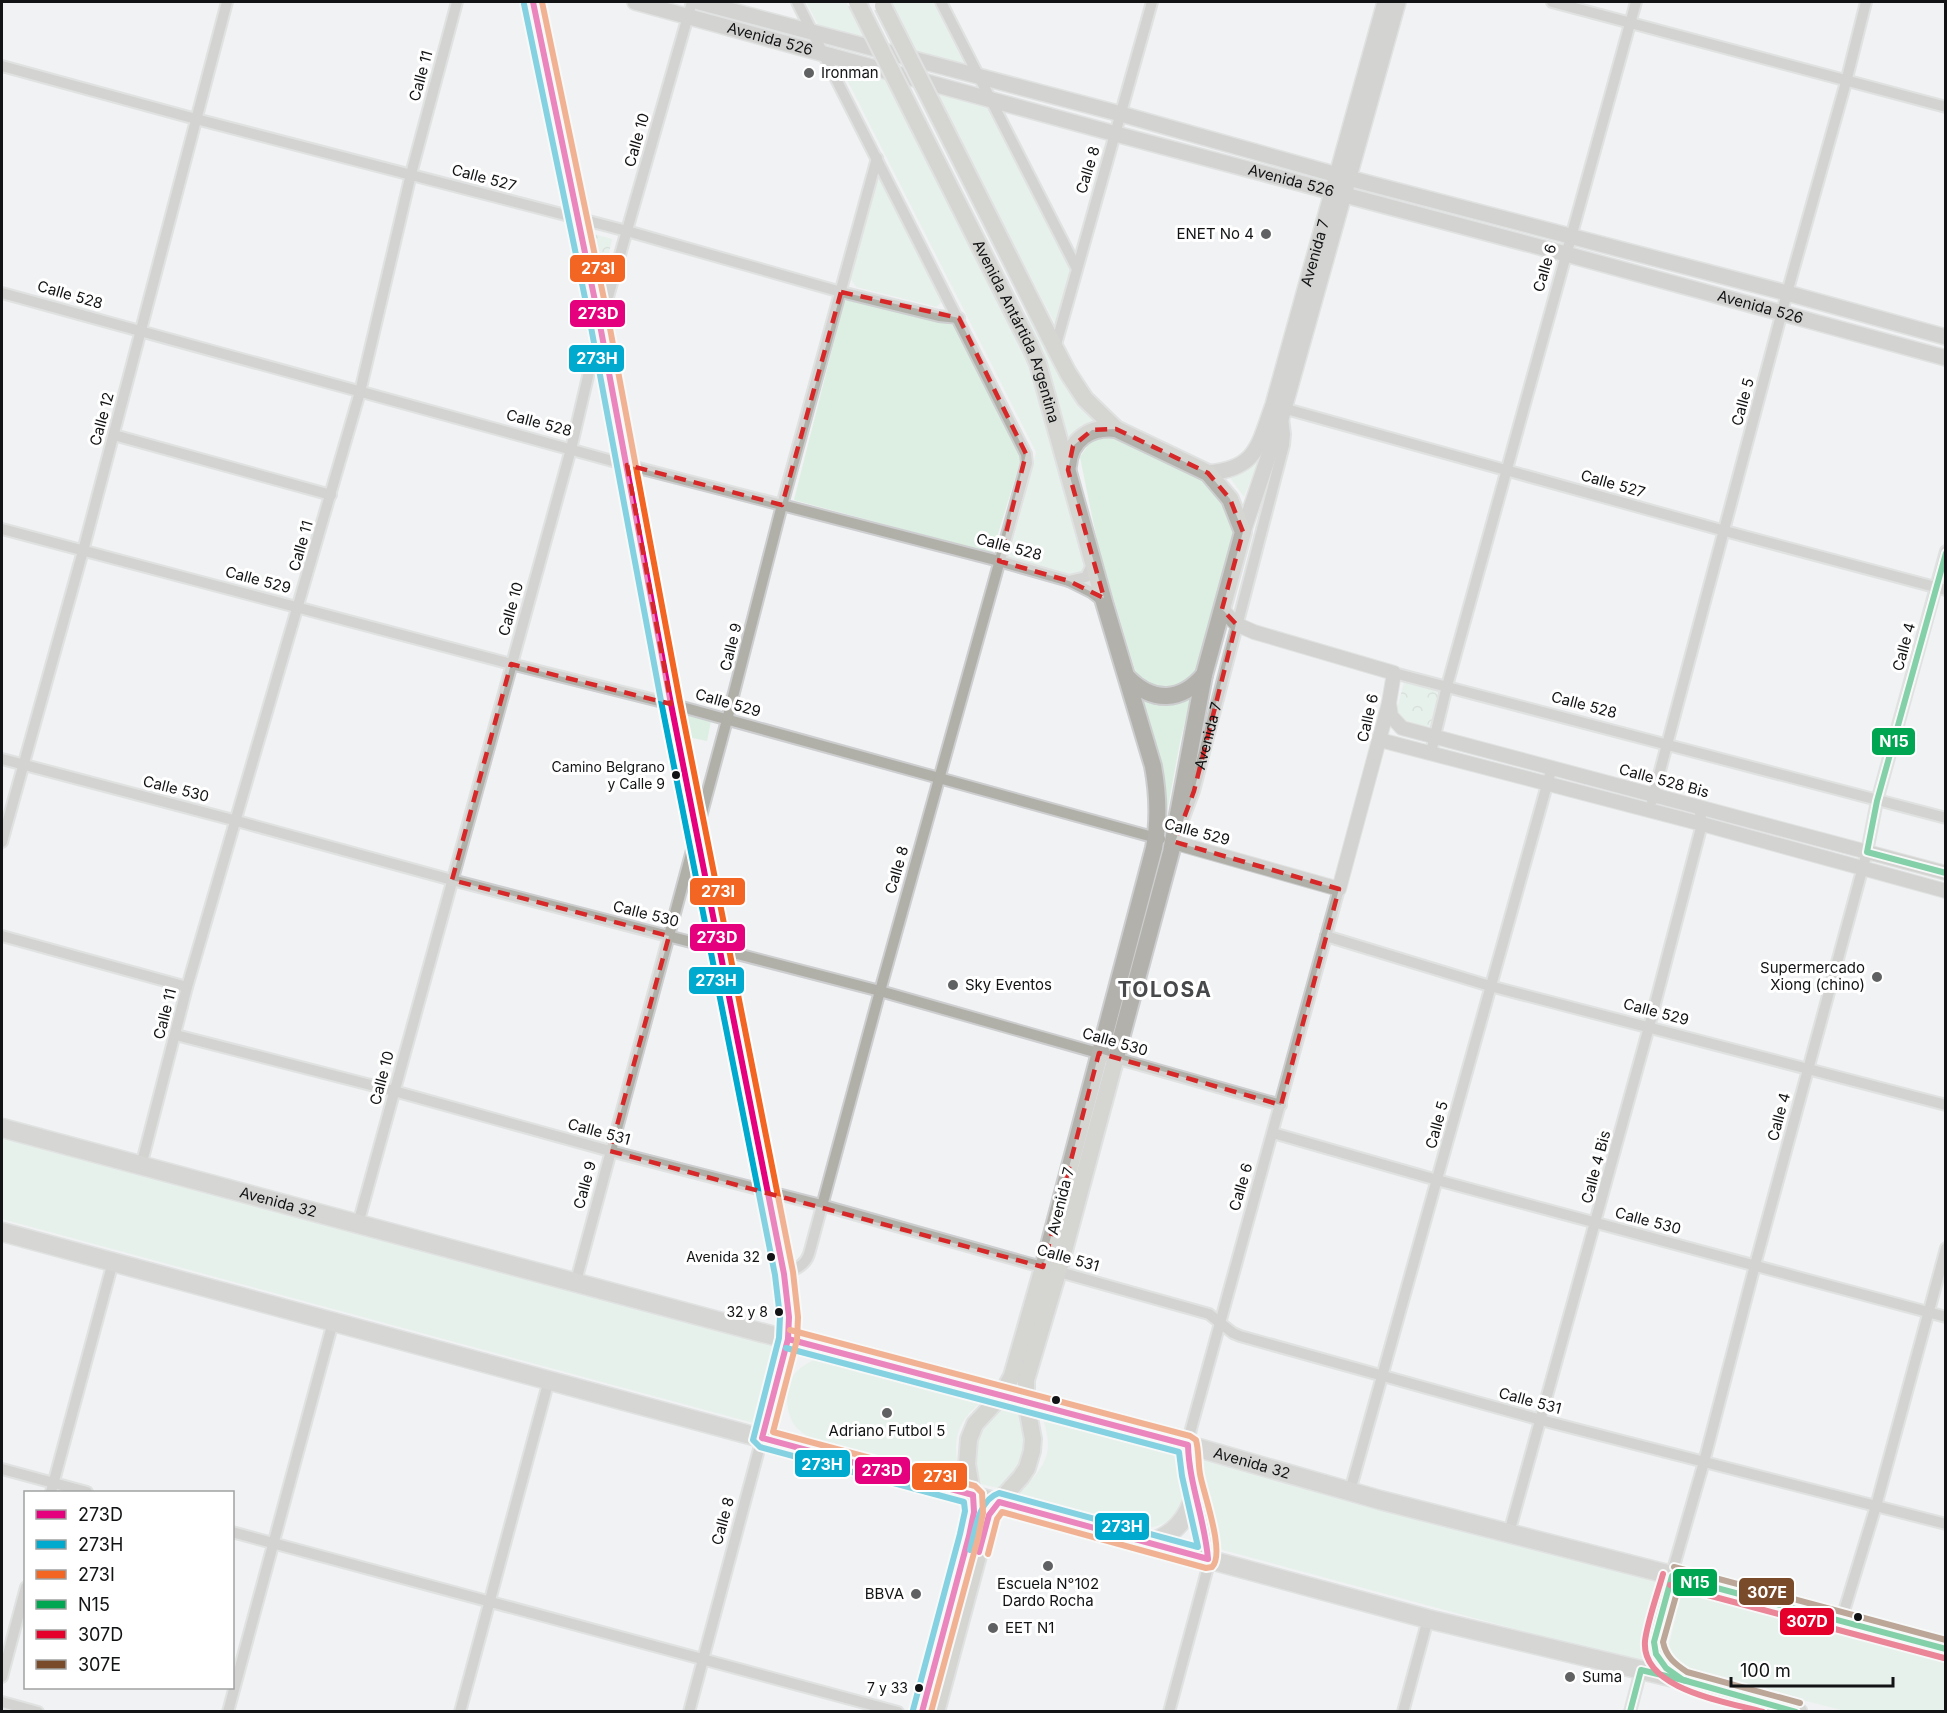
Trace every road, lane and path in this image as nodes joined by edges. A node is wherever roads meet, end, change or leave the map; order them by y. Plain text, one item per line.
1 (227, 2) edge
2 (457, 2) edge
3 (534, 2) edge
4 (636, 2) edge
5 (699, 2) edge
6 (797, 2) edge
7 (857, 2) edge
8 (941, 2) edge
9 (1152, 2) edge
10 (1385, 2) edge
11 (1398, 2) edge
12 (1552, 2) edge
13 (1636, 2) edge
14 (1866, 2) edge
15 (882, 4) edge
16 (689, 9) edge
17 (1630, 23) junction
18 (813, 33) junction
19 (822, 52) junction
20 (2, 66) edge
21 (980, 78) junction
22 (1846, 82) junction
23 (991, 98) junction
24 (1946, 107) edge
25 (1121, 114) junction
26 (195, 119) junction
27 (1116, 134) junction
28 (877, 158) junction
29 (411, 174) junction
30 (1343, 176) junction
31 (1339, 194) junction
32 (578, 219) junction
33 (627, 231) junction
34 (1571, 236) junction
35 (1566, 254) junction
36 (1076, 267) junction
37 (841, 292) junction
38 (2, 293) edge
39 (1787, 293) junction
40 (1782, 313) junction
41 (959, 318) junction
42 (600, 325) junction
43 (141, 333) junction
44 (1946, 337) edge
45 (1055, 348) junction
46 (1946, 358) edge
47 (360, 392) junction
48 (1280, 410) junction
49 (1116, 429) junction
50 (114, 435) junction
51 (571, 449) junction
52 (627, 465) junction
53 (1068, 470) junction
54 (1508, 470) junction
55 (1208, 473) junction
56 (331, 495) junction
57 (782, 505) junction
58 (2, 529) edge
59 (1725, 531) junction
60 (1243, 532) junction
61 (1946, 550) edge
62 (83, 551) junction
63 (999, 561) junction
64 (1093, 563) junction
65 (1068, 581) junction
66 (1941, 588) edge
67 (1104, 602) junction
68 (299, 608) junction
69 (1222, 609) junction
70 (1236, 624) junction
71 (511, 664) junction
72 (1395, 673) junction
73 (1204, 675) junction
74 (1128, 678) junction
75 (1447, 686) junction
76 (1389, 703) junction
77 (671, 704) junction
78 (727, 720) junction
79 (1435, 736) junction
80 (1380, 740) junction
81 (1668, 744) junction
82 (1431, 752) junction
83 (2, 759) edge
84 (24, 765) junction
85 (1552, 767) junction
86 (940, 778) junction
87 (1546, 783) junction
88 (1654, 795) junction
89 (1877, 801) junction
90 (1699, 808) junction
91 (1650, 811) junction
92 (1946, 818) edge
93 (237, 821) junction
94 (1701, 824) junction
95 (697, 832) junction
96 (1156, 838) junction
97 (2, 842) edge
98 (1173, 842) junction
99 (1867, 852) junction
100 (1862, 868) junction
101 (1946, 873) edge
102 (452, 880) junction
103 (1339, 889) junction
104 (1946, 891) edge
105 (2, 936) edge
106 (669, 936) junction
107 (1326, 936) junction
108 (719, 948) junction
109 (1490, 986) junction
110 (187, 987) junction
111 (880, 991) junction
112 (1649, 1027) junction
113 (176, 1035) junction
114 (1099, 1053) junction
115 (1116, 1057) junction
116 (1807, 1070) junction
117 (394, 1091) junction
118 (1281, 1105) junction
119 (1946, 1105) edge
120 (2, 1128) edge
121 (1273, 1132) junction
122 (610, 1151) junction
123 (141, 1166) junction
124 (1437, 1180) junction
125 (767, 1191) junction
126 (821, 1205) junction
127 (1596, 1222) junction
128 (358, 1224) junction
129 (2, 1232) edge
130 (1946, 1248) edge
131 (113, 1262) junction
132 (1755, 1264) junction
133 (1051, 1269) junction
134 (784, 1274) junction
135 (576, 1281) junction
136 (1928, 1312) junction
137 (1946, 1317) edge
138 (333, 1322) junction
139 (1220, 1322) junction
140 (788, 1339) junction
141 (1383, 1377) junction
142 (549, 1380) junction
143 (1001, 1396) junction
144 (1026, 1402) junction
145 (1541, 1420) junction
146 (762, 1438) junction
147 (1188, 1445) junction
148 (1704, 1462) junction
149 (2, 1469) edge
150 (52, 1488) edge
151 (78, 1491) edge
152 (1350, 1491) junction
153 (1196, 1493) junction
154 (973, 1495) junction
155 (999, 1502) junction
156 (1876, 1506) junction
157 (1946, 1524) edge
158 (234, 1533) edge
159 (1509, 1533) junction
160 (273, 1543) junction
161 (1149, 1543) junction
162 (1208, 1559) junction
163 (1672, 1576) junction
164 (24, 1594) edge
165 (489, 1601) junction
166 (1428, 1619) junction
167 (1841, 1621) junction
168 (1946, 1649) edge
169 (703, 1659) junction
170 (1641, 1670) junction
171 (2, 1677) edge
172 (1683, 1680) junction
173 (2, 1702) edge
174 (38, 1712) edge
175 (228, 1712) edge
176 (460, 1712) edge
177 (689, 1712) edge
178 (898, 1712) edge
179 (922, 1712) edge
180 (936, 1712) edge
181 (1169, 1712) edge
182 (1403, 1712) edge
183 (1630, 1712) edge
184 (1798, 1712) edge

1 - 26 street, Calle 12
2 - 29 street, Calle 11
3 - 32 street, Calle 8
4 - 16 main road, Avenida 526
5 - 18 main road, Avenida 526
6 - 18 street
7 - 53 main road, Avenida Antártida Argentina, bridge
8 - 21 street
9 - 25 street, Calle 8
10 - 30 main road, Avenida 7
11 - 30 main road, Avenida 7
12 - 17 street
13 - 17 street, Calle 6
14 - 22 street, Calle 5
15 - 45 main road, Avenida Antártida Argentina, bridge
16 - 19 main road, Avenida 526
16 - 33 street, Calle 10
17 - 22 street
17 - 34 street, Calle 6
18 - 19 street
18 - 21 main road, Avenida 526
19 - 23 main road, Avenida 526
19 - 28 street
20 - 26 street, Calle 527
21 - 23 street
21 - 25 main road, Avenida 526
22 - 24 street
22 - 39 street, Calle 5
23 - 27 main road, Avenida 526
23 - 36 street
25 - 27 street, Calle 8
25 - 30 main road, Avenida 526
26 - 29 street, Calle 527
26 - 43 street, Calle 12
27 - 31 main road, Avenida 526
27 - 36 street, Calle 8
28 - 37 street, Calle 9
28 - 41 street
29 - 32 street, Calle 527
29 - 47 street, Calle 11
30 - 31 main road, Avenida 7
30 - 34 main road, Avenida 526
31 - 35 main road, Avenida 526
31 - 48 main road, Avenida 7
32 - 33 street, Calle 527
32 - 42 street, Calle 8
33 - 37 street, Calle 527
33 - 42 street, Calle 10
34 - 35 street, Calle 6
34 - 39 main road, Avenida 526
35 - 40 main road, Avenida 526
35 - 54 street, Calle 6
36 - 45 street, Calle 8
37 - 41 street, Calle 527
37 - 57 street, Calle 9
38 - 43 street, Calle 528
39 - 40 street, Calle 5
39 - 44 main road, Avenida 526
40 - 46 main road, Avenida 526
40 - 59 street, Calle 5
41 - 63 street, Calle 8
42 - 51 street, Calle 10
42 - 52 street, Calle 8
43 - 47 street, Calle 528
43 - 50 street, Calle 12
45 - 49 main road, Avenida Antártida Argentina
47 - 51 street, Calle 528
47 - 56 street, Calle 11
48 - 54 street, Calle 527
48 - 55 main road, Avenida 7
48 - 60 main road, Avenida 7
48 - 70 street, Avenida 7
49 - 53 main road
49 - 55 main road, Avenida Antártida Argentina
50 - 56 street
50 - 62 street, Calle 12
51 - 52 street, Calle 528
51 - 71 street, Calle 10
52 - 57 street, Calle 528
52 - 77 street, Calle 8
53 - 64 main road, Avenida Antártida Argentina
54 - 59 street, Calle 527
54 - 75 street, Calle 6
55 - 60 main road, Avenida Antártida Argentina
56 - 68 street, Calle 11
57 - 63 street, Calle 528
57 - 78 street, Calle 9
58 - 62 street, Calle 529
59 - 66 street, Calle 527
59 - 81 street, Calle 5
60 - 69 main road, Avenida 7
61 - 66 street, Calle 4
62 - 68 street, Calle 529
62 - 84 street, Calle 12
63 - 65 street, Calle 528
63 - 86 street, Calle 8
64 - 65 street
64 - 67 main road, Avenida Antártida Argentina
65 - 67 street, Calle 528
66 - 89 street, Calle 4
67 - 74 main road, Avenida Antártida Argentina
68 - 71 street, Calle 529
68 - 93 street, Calle 11
69 - 70 street, Calle 528
69 - 73 main road, Avenida 7
70 - 72 street, Calle 528
70 - 98 street, Avenida 7
71 - 77 street, Calle 529
71 - 102 street, Calle 10
72 - 75 street, Calle 528
72 - 76 street, Calle 6
73 - 74 main road
73 - 98 main road, Avenida 7
74 - 96 main road, Avenida 7
75 - 79 street, Calle 6
75 - 81 street, Calle 528
76 - 79 street, Calle 528 Bis
76 - 80 street, Calle 6
77 - 78 street, Calle 529
77 - 95 street, Calle 8
78 - 86 street, Calle 529
78 - 95 street, Calle 9
79 - 82 street, Calle 6
79 - 85 street, Calle 528 Bis
80 - 82 street
80 - 103 street, Calle 6
81 - 88 street, Calle 5
81 - 89 street, Calle 528
82 - 87 street
83 - 84 street, Calle 530
84 - 93 street, Calle 530
84 - 97 street, Calle 12
85 - 87 street, Calle 5
85 - 88 street, Calle 528 Bis
86 - 96 street, Calle 529
86 - 111 street, Calle 8
87 - 91 street
87 - 109 street, Calle 5
88 - 90 street, Calle 528 Bis
88 - 91 street, Calle 5
89 - 92 street, Calle 528
89 - 99 street, Calle 4
90 - 94 street, Calle 4 Bis
90 - 99 street, Calle 528 Bis
91 - 94 street
93 - 102 street, Calle 530
93 - 110 street, Calle 11
94 - 100 street
94 - 112 street, Calle 4 Bis
95 - 106 street, Calle 9
95 - 108 street, Calle 8
96 - 98 street, Calle 529
96 - 114 main road, Avenida 7
98 - 103 street, Calle 529
98 - 115 main road, Avenida 7
99 - 100 street, Calle 4
99 - 101 street, Calle 528 Bis
100 - 104 street
100 - 116 street, Calle 4
102 - 106 street, Calle 530
102 - 117 street, Calle 10
103 - 107 street, Calle 6
105 - 110 street
106 - 108 street, Calle 530
106 - 122 street, Calle 9
107 - 109 street, Calle 529
107 - 118 street, Calle 6
108 - 111 street, Calle 530
108 - 125 street, Calle 8
109 - 112 street, Calle 529
109 - 124 street, Calle 5
110 - 113 street, Calle 11
111 - 114 street, Calle 530
111 - 126 street, Calle 8
112 - 116 street, Calle 529
112 - 127 street, Calle 4 Bis
113 - 117 street, Calle 531
113 - 123 street, Calle 11
114 - 115 street, Calle 530
114 - 133 main road, Avenida 7
115 - 118 street, Calle 530
115 - 133 main road, Avenida 7
116 - 119 street, Calle 529
116 - 132 street, Calle 4
117 - 122 street, Calle 531
117 - 128 street, Calle 10
118 - 121 street, Calle 6
120 - 123 highway, Avenida 32
121 - 124 street, Calle 530
121 - 139 street, Calle 6
122 - 125 street, Calle 531
122 - 135 street, Calle 9
123 - 128 highway, Avenida 32
124 - 127 street, Calle 530
124 - 141 street, Calle 5
125 - 126 street, Calle 531
125 - 134 street, Calle 8
126 - 133 street, Calle 531
126 - 134 street, Calle 8
127 - 132 street, Calle 530
127 - 145 street, Calle 4 Bis
128 - 135 highway, Avenida 32
129 - 131 highway
130 - 136 street
131 - 138 highway
131 - 150 street
132 - 136 street, Calle 530
132 - 148 street, Calle 4
133 - 139 street, Calle 531
133 - 143 main road, Avenida 7
133 - 144 main road, Avenida 7
134 - 140 street, Calle 8
135 - 140 highway, Avenida 32
136 - 137 street, Calle 530
136 - 156 street
138 - 142 highway
138 - 160 street
139 - 141 street, Calle 531
139 - 147 street, Calle 6
140 - 143 highway, Avenida 32
140 - 146 street, Calle 8
141 - 145 street, Calle 531
141 - 152 street, Calle 5
142 - 146 highway
142 - 165 street
143 - 144 highway, Avenida 32
143 - 154 main road, Avenida 7
144 - 147 highway, Avenida 32
144 - 155 main road, Avenida 7
145 - 148 street, Calle 531
145 - 159 street, Calle 4 Bis
146 - 154 highway
146 - 169 street, Calle 8
147 - 152 highway, Avenida 32
147 - 153 street, Calle 6
148 - 156 street, Calle 531
148 - 163 street, Calle 4
149 - 150 street
150 - 151 street
152 - 159 highway, Avenida 32
153 - 161 highway
153 - 162 street, Calle 6
154 - 155 highway
154 - 179 main road, Avenida 7
155 - 161 highway
155 - 180 main road, Avenida 7
156 - 157 street, Calle 531
156 - 167 street
158 - 160 street
159 - 163 highway, Avenida 32
160 - 165 street
160 - 175 street
161 - 162 highway
162 - 166 highway
162 - 181 street, Calle 6
163 - 167 highway, Avenida 32
163 - 172 street, Calle 4
164 - 171 street
165 - 169 street
165 - 176 street
166 - 170 highway
166 - 182 street
167 - 168 highway, Avenida 32
169 - 177 street, Calle 8
169 - 178 street
170 - 172 highway
170 - 183 street
172 - 184 highway
173 - 174 street

